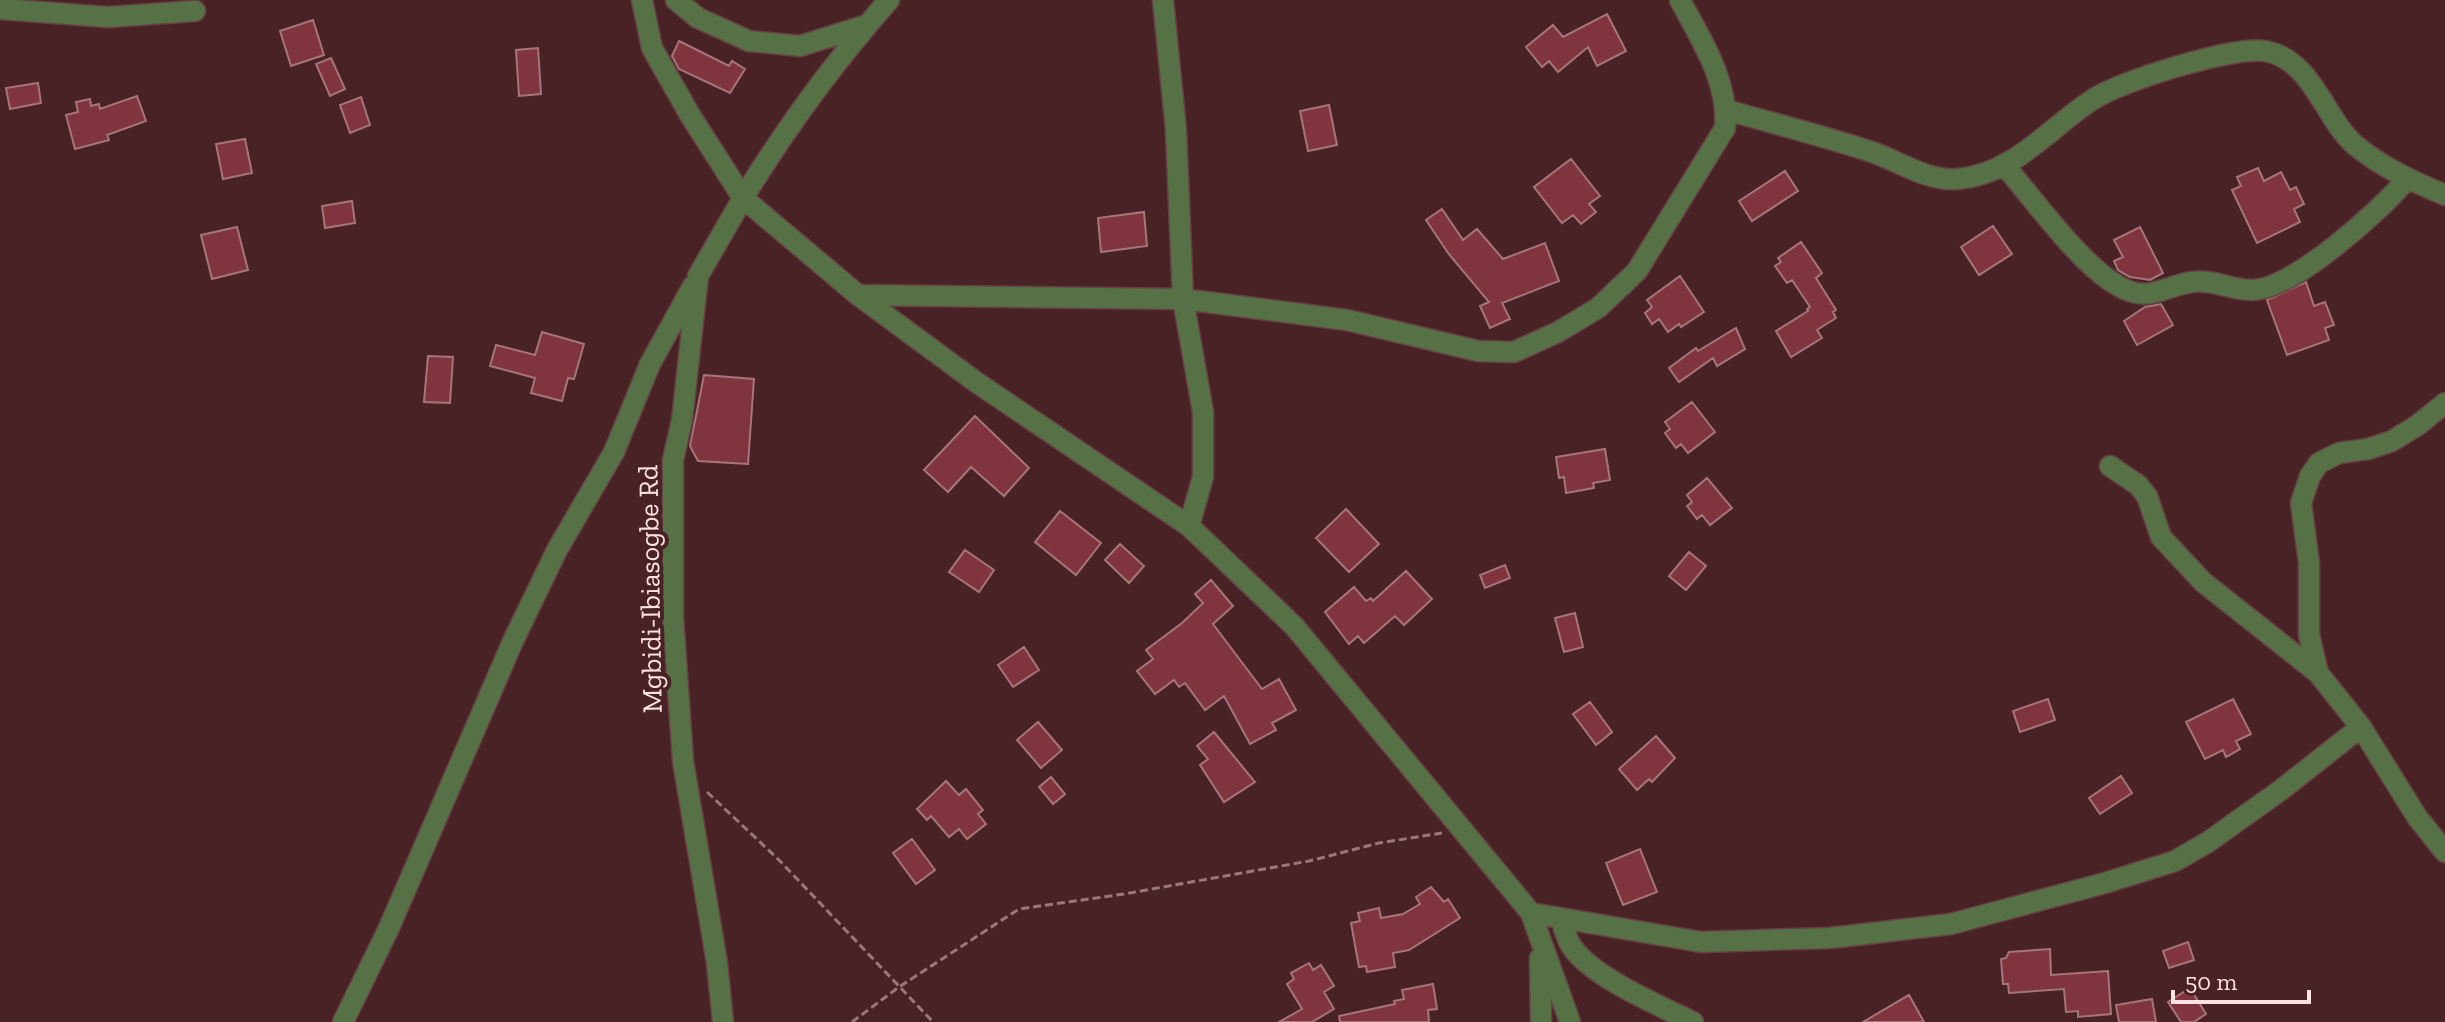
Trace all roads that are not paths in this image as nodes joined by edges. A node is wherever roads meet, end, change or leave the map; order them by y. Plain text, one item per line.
1 (642, 0) edge
2 (676, 0) edge
3 (889, 0) edge
4 (1163, 0) edge
5 (1680, 0) edge
6 (0, 9) edge
7 (195, 11) dead end
8 (867, 25) junction
9 (1727, 110) junction
10 (2005, 166) junction
11 (2407, 179) junction
12 (2445, 195) edge
13 (743, 198) junction
14 (698, 276) junction
15 (858, 295) junction
16 (1183, 299) junction
17 (2445, 403) edge
18 (2110, 466) dead end
19 (1189, 526) junction
20 (2318, 673) junction
21 (2361, 727) junction
22 (2445, 852) edge
23 (1531, 913) junction
24 (1560, 918) junction
25 (1540, 943) junction
26 (343, 1022) edge
27 (723, 1022) edge
28 (1541, 1022) edge
29 (1570, 1022) edge
30 (1693, 1022) edge

1 - 13 street
2 - 8 street
3 - 8 street, Mgbidi-Ibiasogbe Rd
4 - 16 street
5 - 9 street
6 - 7 street
8 - 13 street, Mgbidi-Ibiasogbe Rd
9 - 10 street
9 - 16 street
10 - 11 street
10 - 11 street
11 - 12 street
13 - 14 street, Mgbidi-Ibiasogbe Rd
13 - 15 street
14 - 26 street
14 - 27 street, Mgbidi-Ibiasogbe Rd
15 - 16 street
15 - 19 street
16 - 19 street
17 - 20 street
18 - 20 street
19 - 23 street
20 - 21 street
21 - 22 street
21 - 24 street
23 - 24 street
23 - 25 street
24 - 30 street
25 - 28 street
25 - 29 street

